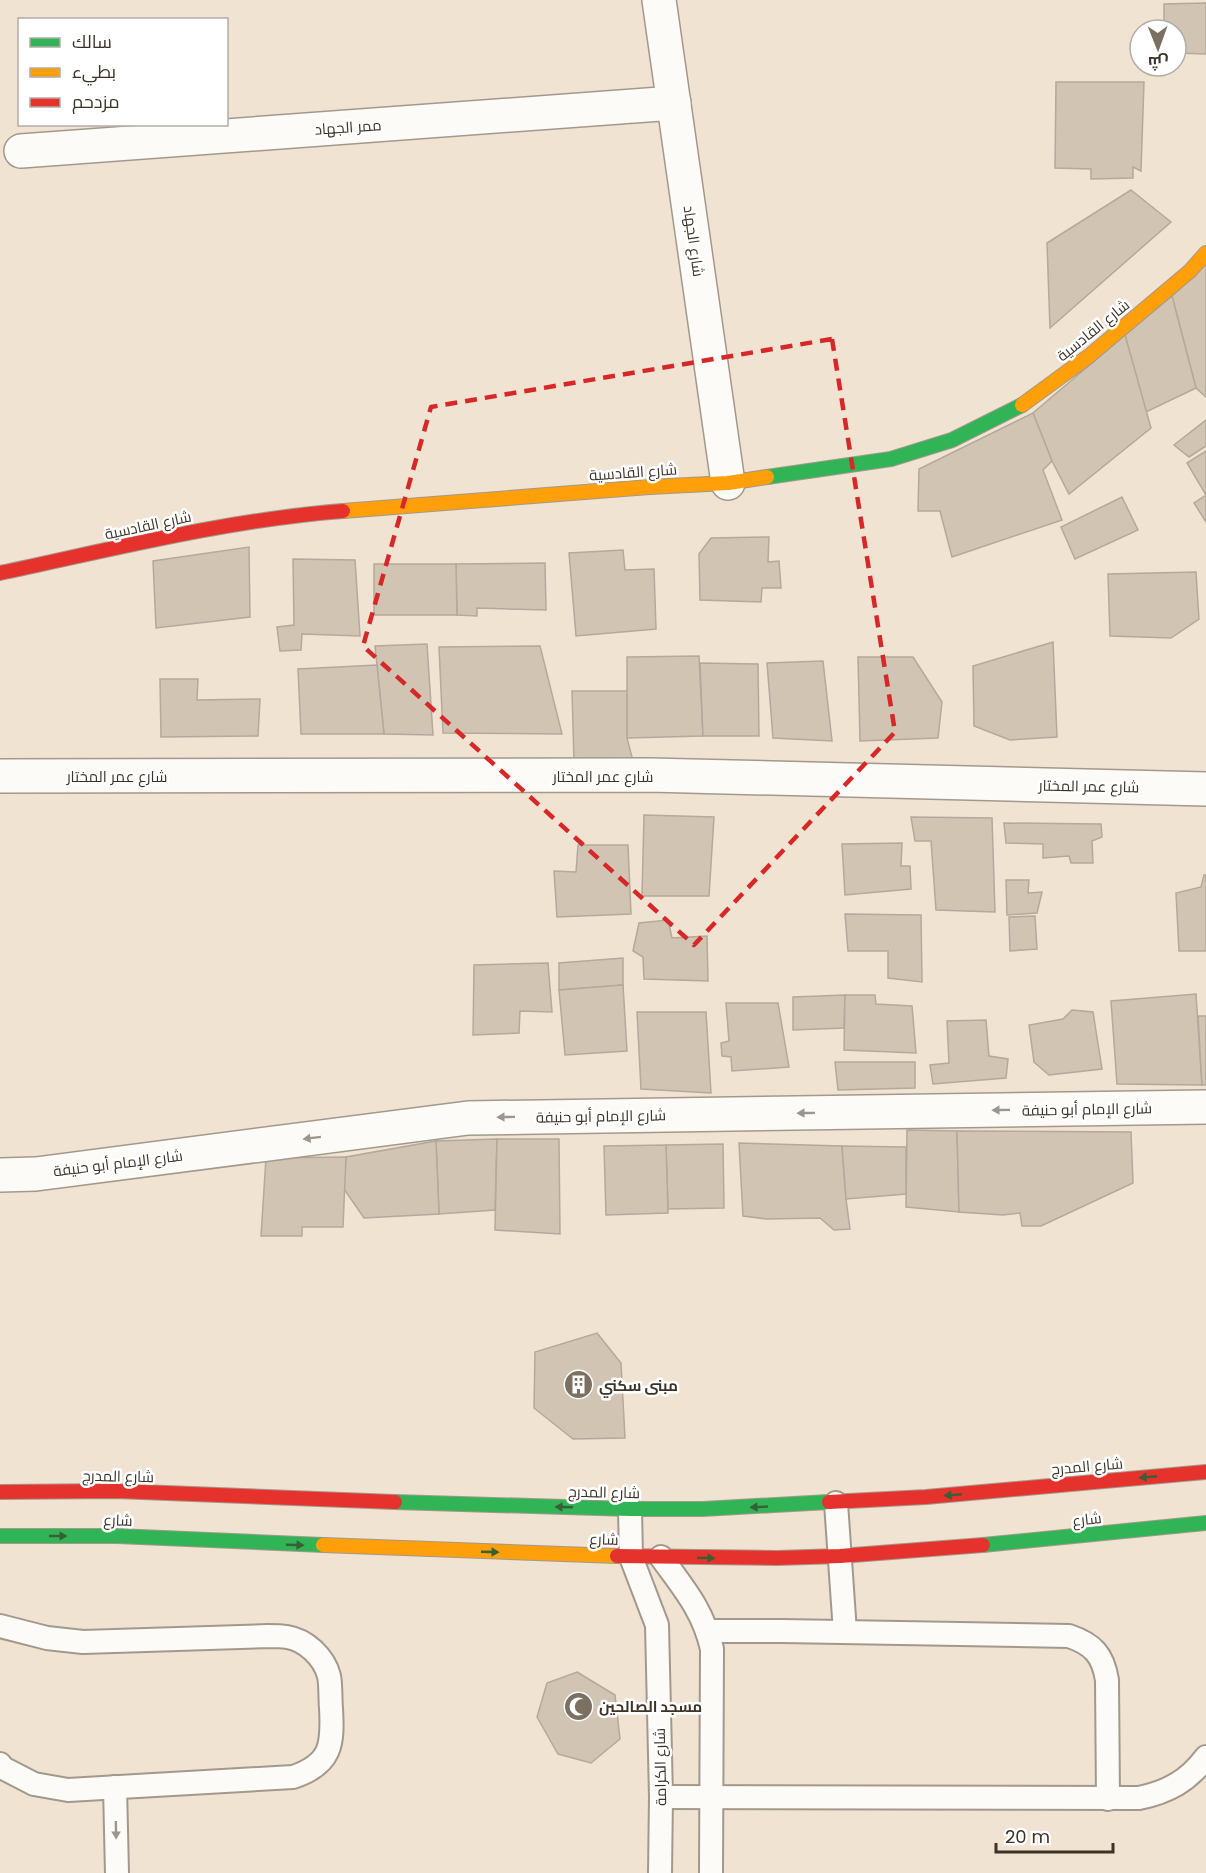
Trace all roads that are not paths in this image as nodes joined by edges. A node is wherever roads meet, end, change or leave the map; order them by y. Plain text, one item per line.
1 (659, 0) edge
2 (674, 103) junction
3 (21, 151) dead end
4 (1206, 253) edge
5 (728, 483) junction
6 (0, 573) edge
7 (0, 776) edge
8 (1206, 789) edge
9 (1206, 1107) edge
10 (0, 1176) edge
11 (1206, 1472) edge
12 (0, 1492) edge
13 (836, 1503) junction
14 (630, 1509) junction
15 (1206, 1523) edge
16 (0, 1536) edge
17 (840, 1556) junction
18 (631, 1557) junction
19 (661, 1557) junction
20 (0, 1626) edge
21 (707, 1631) junction
22 (845, 1632) junction
23 (1206, 1757) edge
24 (0, 1764) edge
25 (115, 1787) junction
26 (661, 1797) junction
27 (712, 1798) junction
28 (1108, 1799) junction
29 (117, 1873) edge
30 (660, 1873) edge
31 (711, 1873) edge

1 - 2 street, شارع الجهاد
2 - 3 street, ممر الجهاد
2 - 5 street, شارع الجهاد
4 - 5 main road, شارع القادسية
5 - 6 main road, شارع القادسية
7 - 8 street, شارع عمر المختار
9 -> 10 street, شارع الإمام أبو حنيفة
11 -> 13 main road, شارع المدرج
14 -> 12 main road, شارع المدرج
13 -> 14 main road, شارع المدرج
13 - 17 lane
14 - 18 lane, شارع الكرامة
15 - 17 main road, شارع
16 -> 18 main road, شارع
19 -> 17 main road, شارع
17 - 22 lane
18 - 19 main road, شارع
18 - 26 lane, شارع الكرامة
19 - 21 lane
20 - 25 lane
21 - 22 lane
21 - 27 lane
22 - 28 lane
23 - 28 lane
24 - 25 lane
25 -> 29 lane
26 - 27 lane
26 - 30 lane, شارع الكرامة
27 - 28 lane
27 - 31 lane

